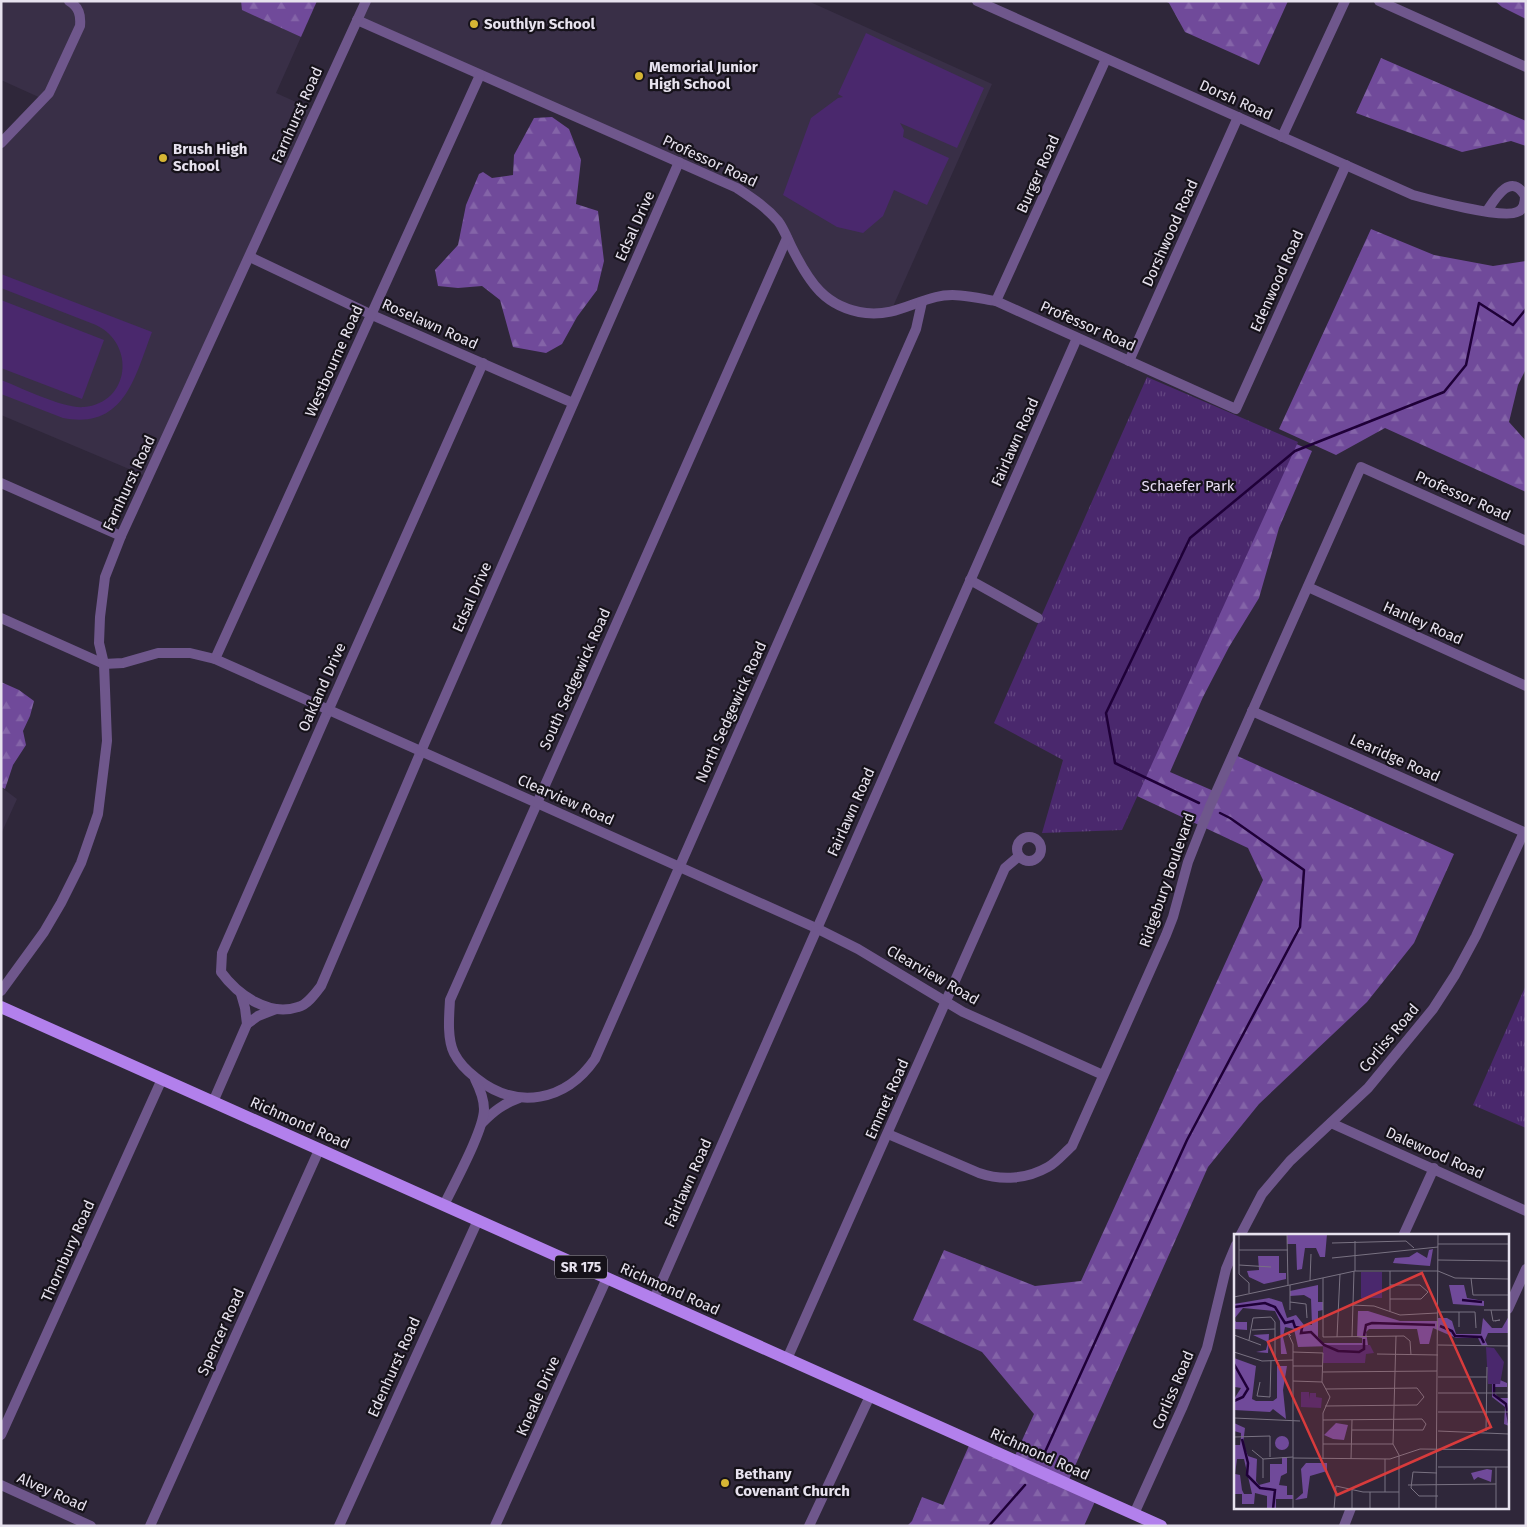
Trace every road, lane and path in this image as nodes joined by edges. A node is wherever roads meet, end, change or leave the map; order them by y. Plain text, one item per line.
1 (69, 1) edge
2 (366, 1) edge
3 (977, 1) edge
4 (1345, 1) edge
5 (1379, 1) edge
6 (357, 20) junction
7 (1106, 59) junction
8 (1526, 67) edge
9 (480, 75) junction
10 (1238, 117) junction
11 (1282, 137) junction
12 (1, 143) edge
13 (679, 162) junction
14 (1346, 165) junction
15 (1487, 211) dead end
16 (787, 238) junction
17 (250, 257) junction
18 (996, 301) junction
19 (922, 302) junction
20 (372, 315) junction
21 (1077, 338) junction
22 (1129, 362) junction
23 (483, 363) junction
24 (573, 403) junction
25 (1236, 409) joint
26 (1361, 467) joint
27 (1, 483) edge
28 (121, 536) junction
29 (1526, 540) edge
30 (970, 580) junction
31 (1308, 587) junction
32 (1, 618) edge
33 (1038, 618) dead end
34 (215, 659) junction
35 (104, 664) junction
36 (1526, 686) edge
37 (328, 711) junction
38 (1252, 711) junction
39 (421, 752) junction
40 (536, 804) junction
41 (1525, 832) edge
42 (1019, 856) dead end
43 (679, 867) junction
44 (816, 928) junction
45 (1, 991) edge
46 (241, 994) junction
47 (946, 1001) junction
48 (267, 1006) joint
49 (1, 1007) edge
50 (278, 1009) junction
51 (246, 1024) junction
52 (1103, 1075) junction
53 (474, 1076) junction
54 (162, 1079) junction
55 (524, 1098) junction
56 (212, 1102) junction
57 (1331, 1123) junction
58 (482, 1124) junction
59 (888, 1134) junction
60 (319, 1150) junction
61 (1434, 1168) junction
62 (444, 1206) junction
63 (1526, 1211) edge
64 (478, 1220) junction
65 (1241, 1234) edge
66 (1404, 1234) edge
67 (1234, 1250) edge
68 (1526, 1270) edge
69 (607, 1278) junction
70 (654, 1299) junction
71 (1510, 1305) edge
72 (787, 1359) junction
73 (870, 1396) junction
74 (1, 1435) edge
75 (1, 1485) edge
76 (1350, 1510) edge
77 (1134, 1514) junction
78 (1152, 1524) edge
79 (91, 1526) edge
80 (150, 1526) edge
81 (339, 1526) edge
82 (495, 1526) edge
83 (809, 1526) edge
84 (1344, 1526) edge

1 - 12 street
2 - 6 street, Farnhurst Road
3 - 7 street, Dorsh Road
4 - 11 street
5 - 8 street
6 - 9 street, Professor Road
6 - 17 street, Farnhurst Road
7 - 10 street, Dorsh Road
7 - 18 street, Burger Road
9 - 13 street, Professor Road
9 - 20 street, Westbourne Road
10 - 11 street, Dorsh Road
10 - 22 street, Dorshwood Road
11 - 14 street, Dorsh Road
13 - 16 street, Professor Road
13 - 24 street, Edsal Drive
14 - 15 street, Dorsh Road
14 - 25 street, Edenwood Road
16 - 19 street, Professor Road
16 - 40 street, South Sedgewick Road
17 - 20 street, Roselawn Road
17 - 28 street, Farnhurst Road
18 - 19 street, Professor Road
18 - 21 street, Professor Road
19 - 43 street, North Sedgewick Road
20 - 23 street, Roselawn Road
20 - 34 street, Westbourne Road
21 - 22 street, Professor Road
21 - 30 street, Fairlawn Road
22 - 25 street, Professor Road
23 - 24 street, Roselawn Road
23 - 37 street, Oakland Drive
24 - 39 street, Edsal Drive
26 - 29 street, Professor Road
26 - 31 street, Ridgebury Boulevard
27 - 28 street
28 - 35 street, Farnhurst Road
30 - 33 street
30 - 44 street, Fairlawn Road
31 - 36 street, Hanley Road
31 - 38 street, Ridgebury Boulevard
32 - 35 street, Clearview Road
34 - 35 street, Clearview Road
34 - 37 street, Clearview Road
35 - 45 street, Farnhurst Road
37 - 39 street, Clearview Road
37 - 46 street, Oakland Drive
38 - 41 street, Learidge Road
38 - 52 street, Ridgebury Boulevard
39 - 40 street, Clearview Road
39 - 50 street, Edsal Drive
40 - 43 street, Clearview Road
40 - 53 street, South Sedgewick Road
41 - 57 street, Corliss Road
42 - 47 street, Emmet Road
43 - 44 street, Clearview Road
43 - 55 street, North Sedgewick Road
44 - 47 street, Clearview Road
44 - 70 street, Fairlawn Road
46 - 48 street, Oakland Drive
46 - 51 street
47 - 52 street, Clearview Road
47 - 59 street, Emmet Road
48 - 50 street, Edsal Drive
49 - 54 main road, Richmond Road / SR 175
50 - 51 street
51 - 56 street
52 - 59 street, Ridgebury Boulevard
53 - 55 street, South Sedgewick Road
53 - 58 street
54 - 56 main road, Richmond Road / SR 175
54 - 74 street, Thornbury Road
55 - 58 street, North Sedgewick Road
56 - 60 main road, Richmond Road / SR 175
57 - 61 street, Dalewood Road
57 - 65 street, Corliss Road
58 - 62 street
59 - 72 street, Emmet Road
60 - 62 main road, Richmond Road / SR 175
60 - 80 street, Spencer Road
61 - 63 street, Dalewood Road
61 - 66 street
62 - 64 main road, Richmond Road / SR 175
64 - 69 main road, Richmond Road / SR 175
64 - 81 street, Edenhurst Road
67 - 77 street, Corliss Road
68 - 71 street
69 - 70 main road, Richmond Road / SR 175
69 - 82 street, Kneale Drive
70 - 72 main road, Richmond Road / SR 175
72 - 73 main road, Richmond Road / SR 175
73 - 77 main road, Richmond Road / SR 175
73 - 83 street
75 - 79 street, Alvey Road
76 - 84 street
77 - 78 main road, Richmond Road / SR 175

